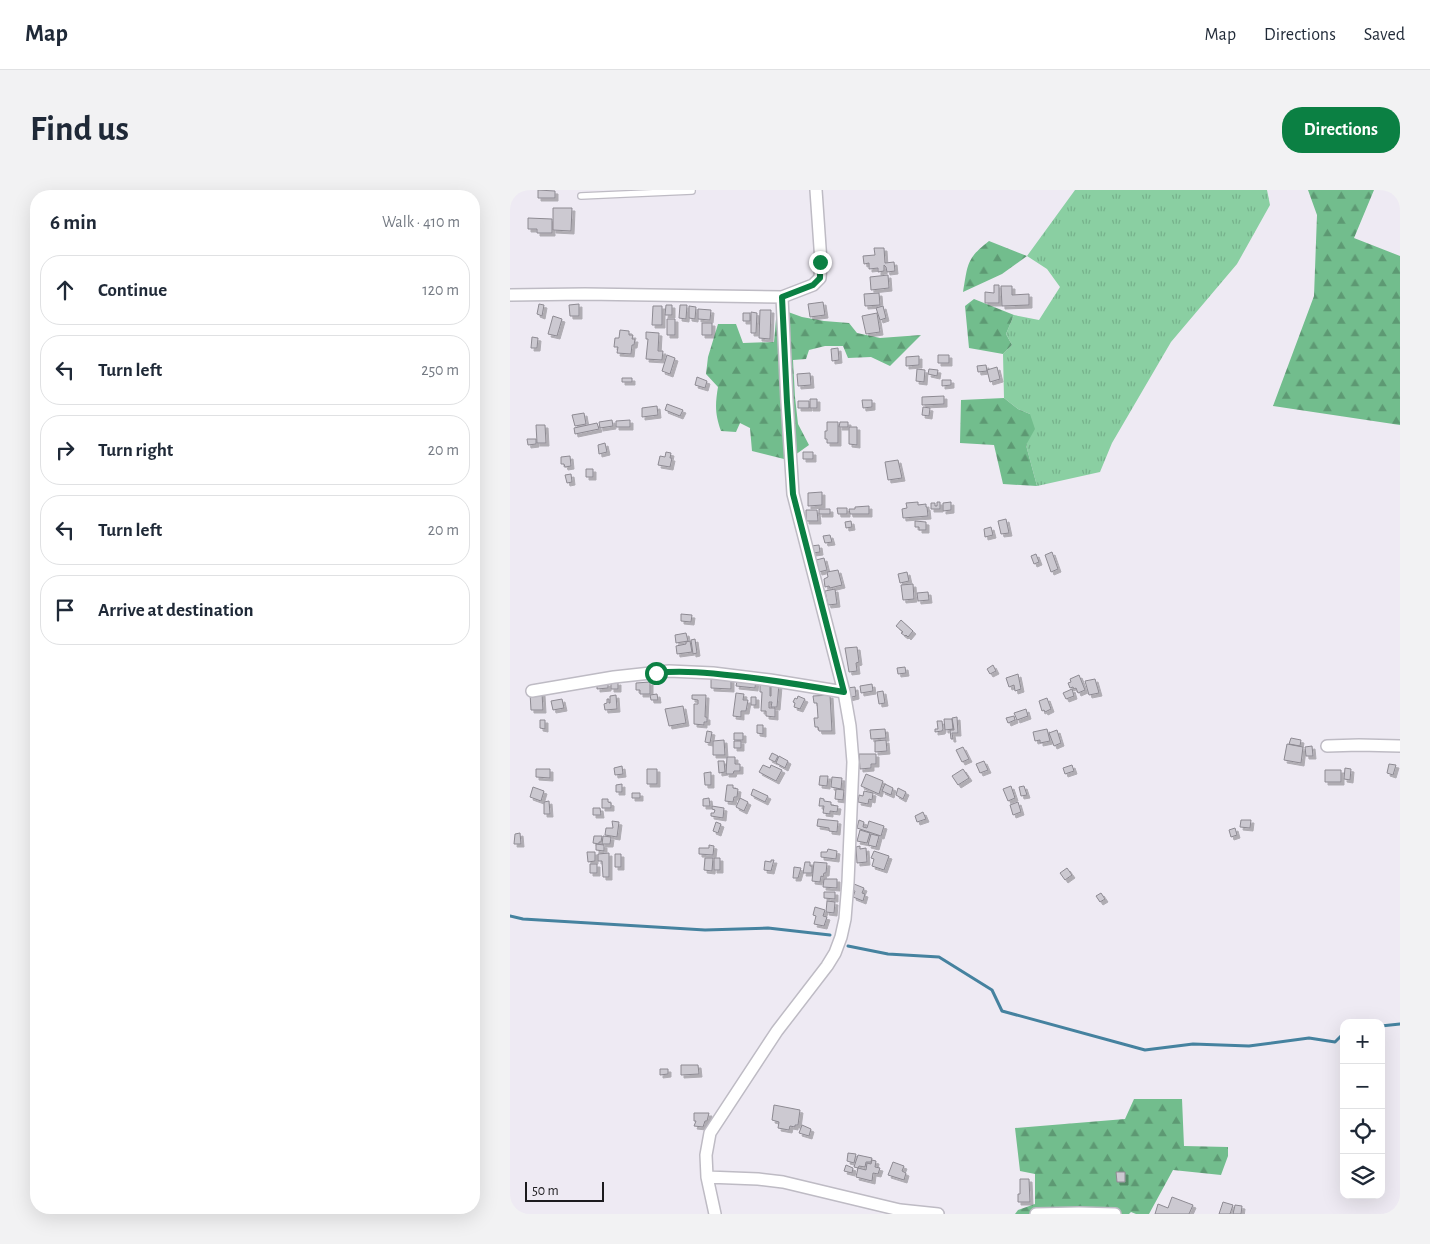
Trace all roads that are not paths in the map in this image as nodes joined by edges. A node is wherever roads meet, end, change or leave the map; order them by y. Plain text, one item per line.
1 (692, 190) edge
2 (816, 190) edge
3 (581, 196) dead end
4 (510, 295) edge
5 (782, 297) junction
6 (532, 690) dead end
7 (844, 692) junction
8 (1327, 746) dead end
9 (1400, 746) edge
10 (707, 1177) junction
11 (715, 1214) edge
12 (938, 1214) edge
13 (1036, 1214) edge
14 (1115, 1214) edge

1 - 3 lane
2 - 5 street
4 - 5 street
5 - 7 street
6 - 7 street
7 - 10 street
8 - 9 street
10 - 11 street
10 - 12 street
13 - 14 street

